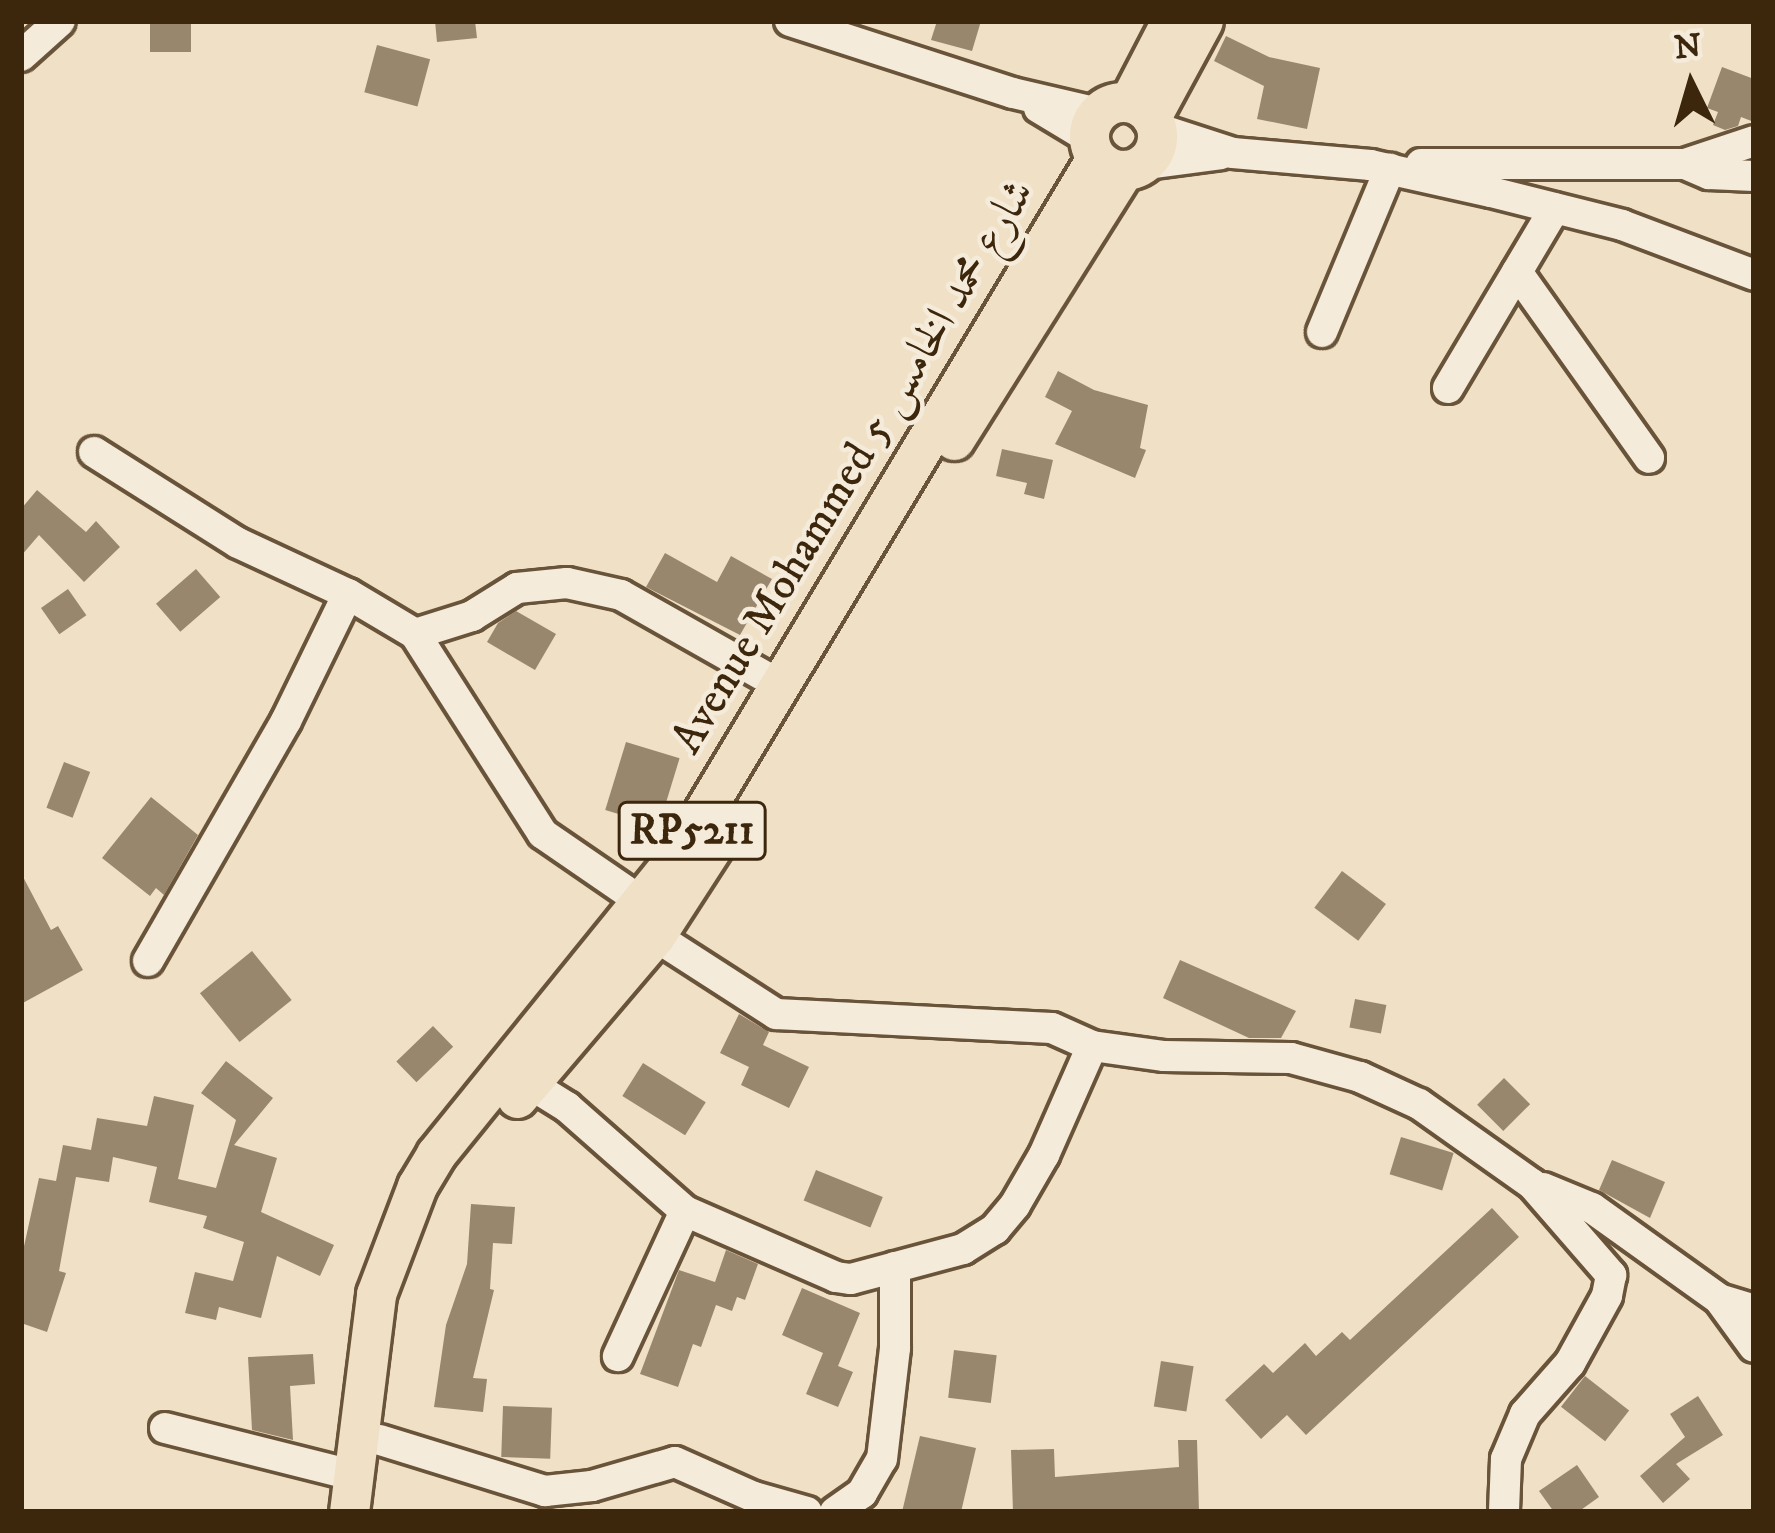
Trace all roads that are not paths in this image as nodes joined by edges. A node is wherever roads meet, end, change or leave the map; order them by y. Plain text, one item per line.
1 (60, 21) edge
2 (790, 21) edge
3 (1171, 21) edge
4 (1203, 21) edge
5 (21, 56) edge
6 (1123, 136) junction
7 (1754, 141) edge
8 (1684, 164) junction
9 (1380, 167) junction
10 (1754, 176) edge
11 (1555, 208) junction
12 (1517, 272) junction
13 (1754, 274) edge
14 (1322, 332) dead end
15 (1448, 388) dead end
16 (94, 452) dead end
17 (1649, 458) dead end
18 (348, 594) junction
19 (415, 634) junction
20 (781, 685) junction
21 (649, 919) junction
22 (148, 961) dead end
23 (1092, 1046) junction
24 (530, 1084) junction
25 (1532, 1184) junction
26 (685, 1211) junction
27 (895, 1267) junction
28 (1719, 1298) junction
29 (1754, 1310) edge
30 (1754, 1347) edge
31 (618, 1356) dead end
32 (165, 1427) dead end
33 (380, 1440) junction
34 (351, 1493) edge
35 (375, 1512) edge
36 (807, 1512) edge
37 (835, 1512) edge
38 (1504, 1512) edge

1 - 5 street
2 - 6 street
3 - 6 main road, Avenue Mohammed 5 شارع محمد الخامس / RP5211
4 - 6 main road, Avenue Mohammed 5 شارع محمد الخامس / RP5211
6 - 9 street
6 - 20 main road, Avenue Mohammed 5 شارع محمد الخامس / RP5211
6 - 21 main road, Avenue Mohammed 5 شارع محمد الخامس / RP5211
7 - 8 street
8 - 9 street
8 - 10 street
9 - 11 street
9 - 14 street
11 - 12 street
11 - 13 street
12 - 15 street
12 - 17 street
16 - 18 street
18 - 19 street
18 - 22 street
19 - 20 street
19 - 21 street
20 - 21 main road, Avenue Mohammed 5 شارع محمد الخامس / RP5211
21 - 23 street
21 - 24 main road, Avenue Mohammed 5 شارع محمد الخامس / RP5211
21 - 34 main road, Avenue Mohammed 5 شارع محمد الخامس / RP5211
23 - 25 street
23 - 27 street
24 - 26 street
24 - 33 main road, Avenue Mohammed 5 شارع محمد الخامس / RP5211
25 - 28 street
25 - 38 street
26 - 27 street
26 - 31 street
27 - 37 street
28 - 29 street
28 - 30 street
32 - 34 street
33 - 35 main road, Avenue Mohammed 5 شارع محمد الخامس / RP5211
33 - 36 street

